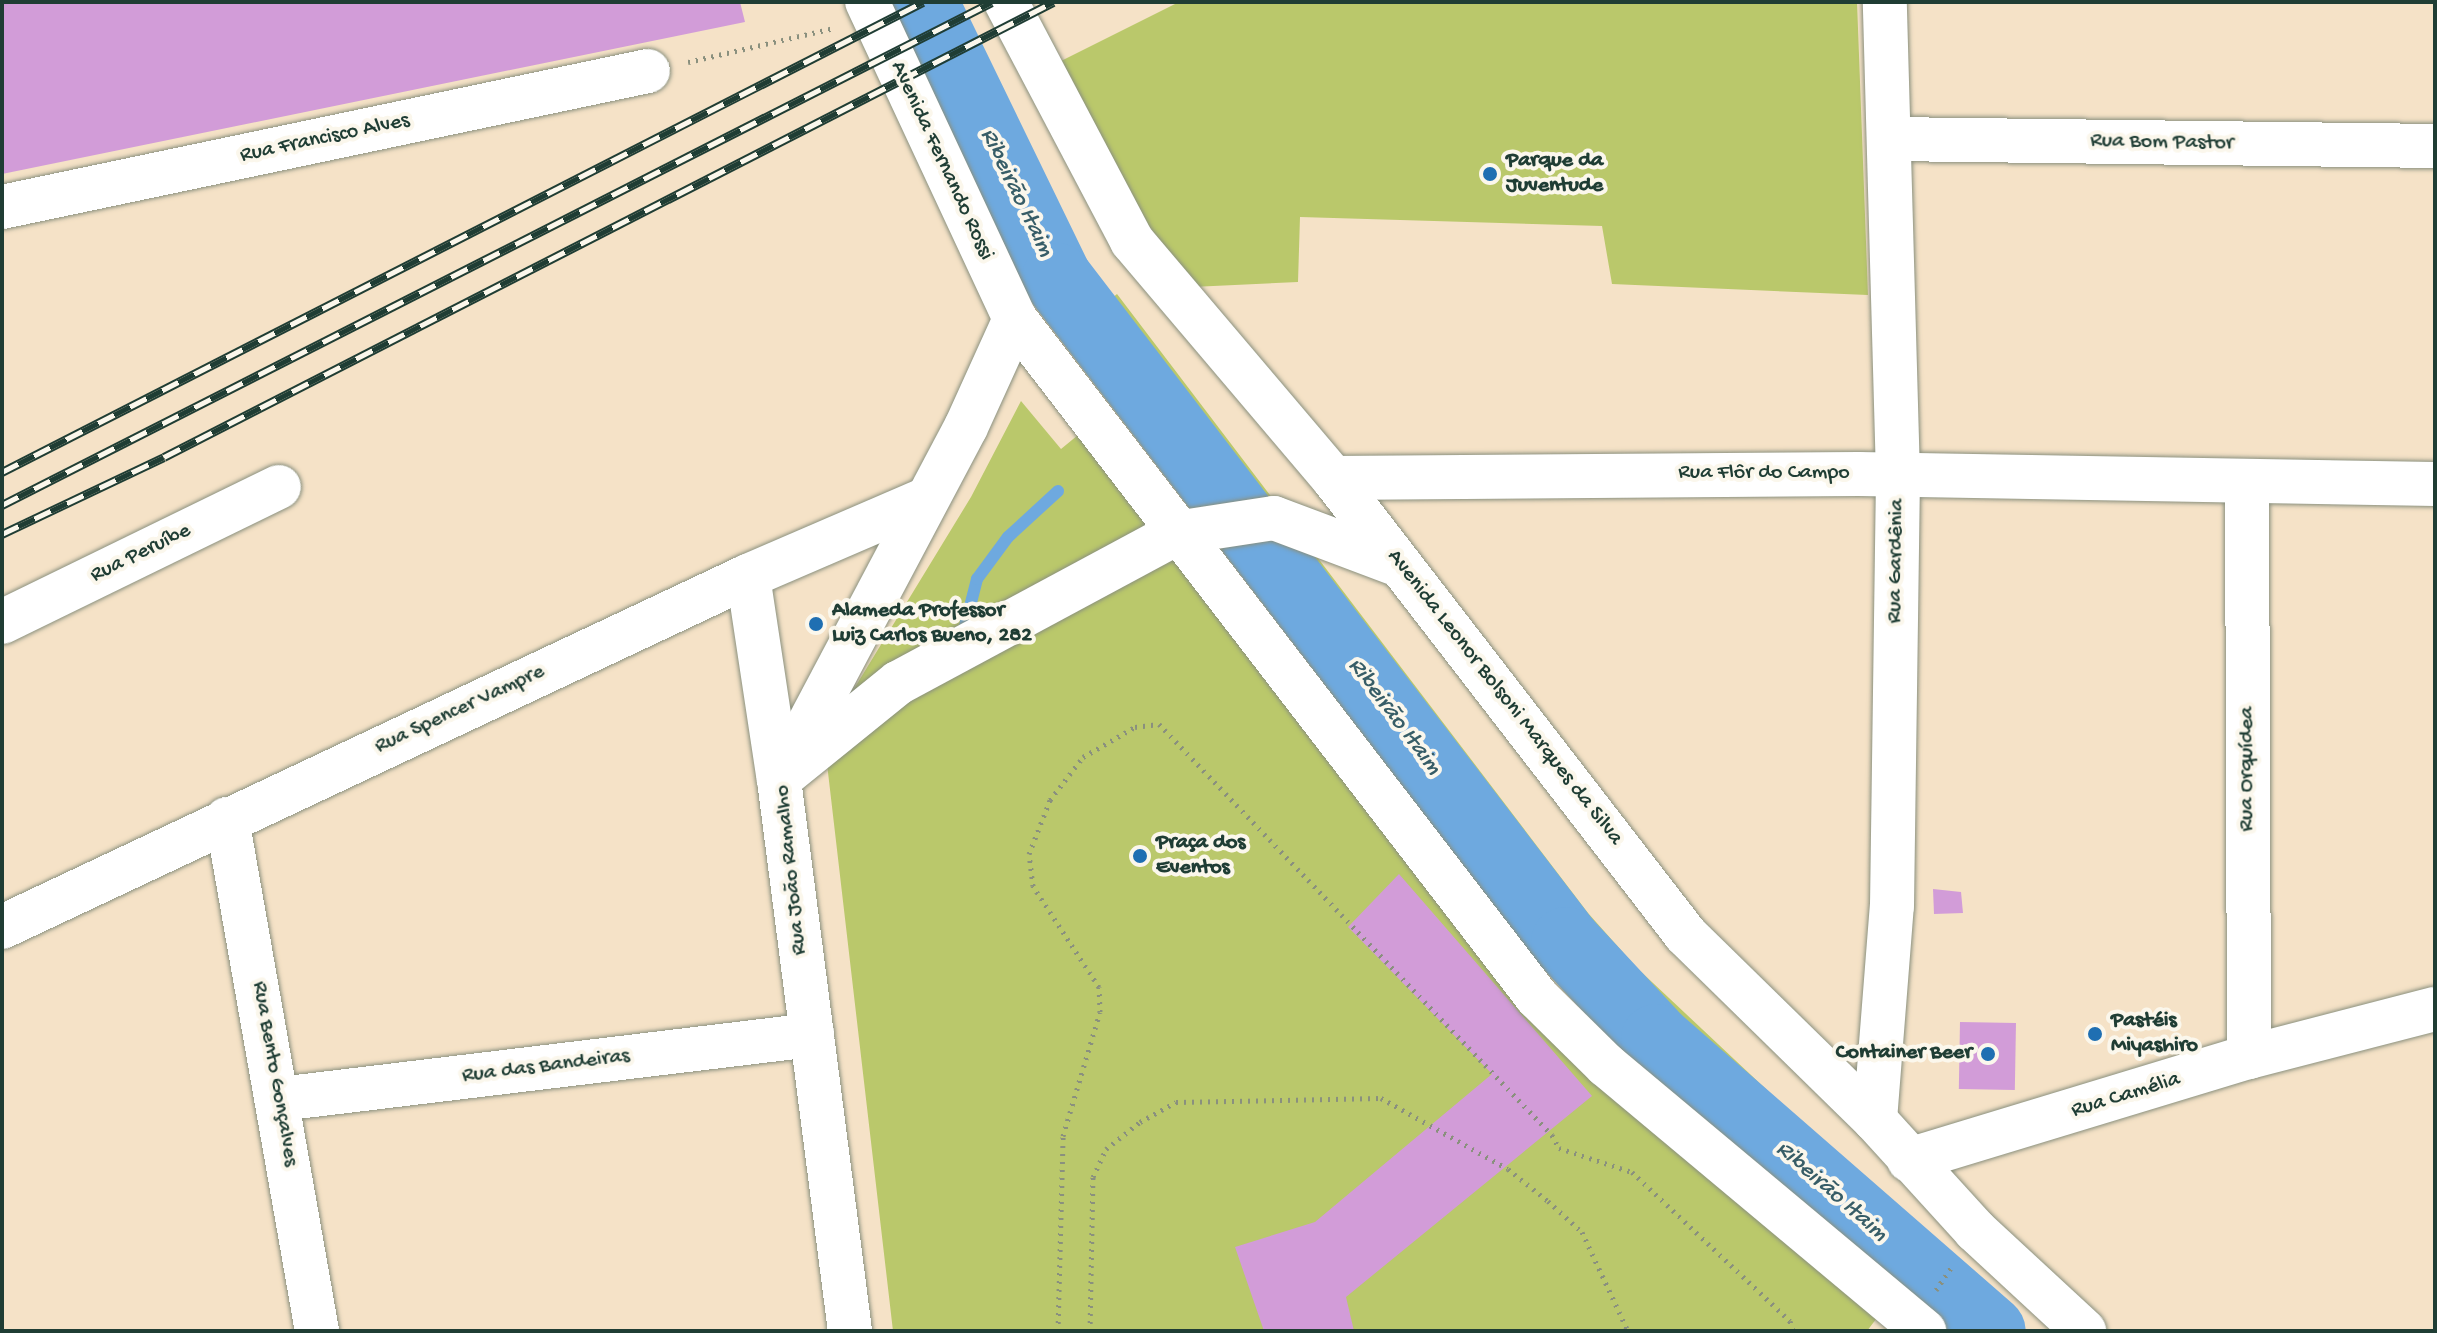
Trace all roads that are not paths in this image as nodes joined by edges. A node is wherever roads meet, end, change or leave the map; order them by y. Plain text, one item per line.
1 (1006, 2) edge
2 (1885, 2) edge
3 (859, 13) edge
4 (648, 71) road end
5 (1889, 139) junction
6 (2435, 146) edge
7 (2, 207) edge
8 (1015, 319) junction
9 (1898, 476) junction
10 (1333, 478) junction
11 (2247, 481) junction
12 (2435, 484) edge
13 (279, 487) dead end
14 (922, 501) junction
15 (1196, 529) junction
16 (1399, 565) junction
17 (748, 576) junction
18 (2, 622) edge
19 (779, 780) junction
20 (227, 819) junction
21 (2, 927) edge
22 (2435, 1009) edge
23 (812, 1035) junction
24 (2249, 1057) junction
25 (280, 1099) junction
26 (1875, 1120) junction
27 (1909, 1160) junction
28 (317, 1331) edge
29 (850, 1331) edge
30 (1924, 1331) edge
31 (2084, 1331) edge

1 - 10 street, Avenida Leonor Bolsoni Marques da Silva
2 - 5 street, Rua Gardênia
3 - 8 street, Avenida Fernando Rossi
4 - 7 street, Rua Francisco Alves
5 - 6 street, Rua Bom Pastor
5 - 9 street, Rua Gardênia
8 - 14 street, Rua João Ramalho
8 - 15 street
9 - 10 street, Rua Flôr do Campo
9 - 11 street, Rua Flôr do Campo
9 - 26 street, Rua Gardênia
10 - 16 street, Avenida Leonor Bolsoni Marques da Silva
11 - 12 street, Rua Flôr do Campo
11 - 24 street, Rua Orquídea
13 - 18 street, Rua Peruíbe
14 - 17 street, Rua Spencer Vampre
14 - 19 street, Rua João Ramalho
15 - 16 street
15 - 19 street
15 - 30 street
16 - 26 street, Avenida Leonor Bolsoni Marques da Silva
17 - 19 street
17 - 20 street, Rua Spencer Vampre
19 - 23 street, Rua João Ramalho
20 - 21 street, Rua Spencer Vampre
20 - 25 street, Rua Bento Gonçalves
22 - 24 street, Rua Camélia
23 - 25 street, Rua das Bandeiras
23 - 29 street, Rua João Ramalho
24 - 27 street, Rua Camélia
25 - 28 street, Rua Bento Gonçalves
26 - 27 street, Avenida Leonor Bolsoni Marques da Silva
27 - 31 street, Avenida Leonor Bolsoni Marques da Silva

